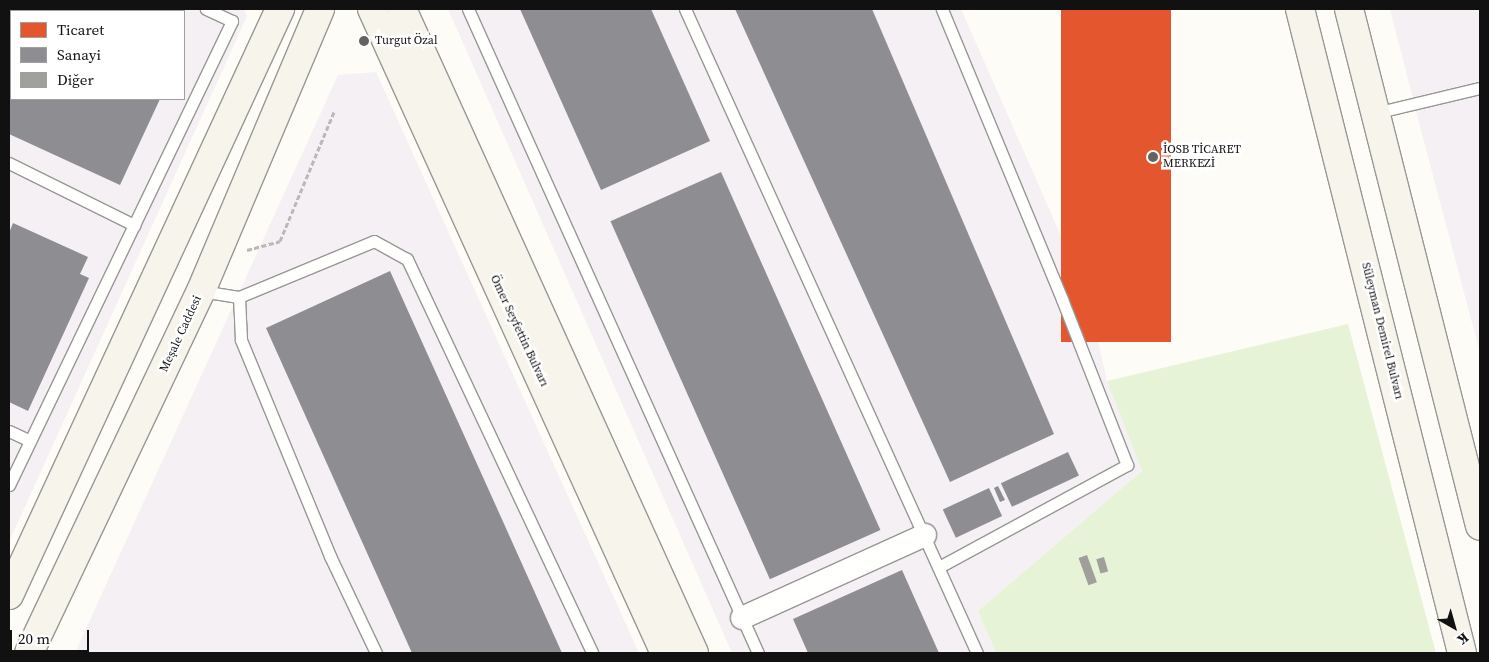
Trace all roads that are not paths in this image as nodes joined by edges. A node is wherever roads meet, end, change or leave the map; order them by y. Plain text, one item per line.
1 (206, 9) edge
2 (280, 9) edge
3 (320, 9) edge
4 (372, 9) edge
5 (402, 9) edge
6 (468, 9) edge
7 (685, 9) edge
8 (942, 9) edge
9 (1300, 9) edge
10 (1349, 9) edge
11 (1480, 88) edge
12 (1375, 113) junction
13 (9, 163) edge
14 (134, 225) junction
15 (201, 291) junction
16 (239, 297) junction
17 (9, 431) edge
18 (30, 440) junction
19 (9, 485) edge
20 (1480, 526) edge
21 (925, 535) junction
22 (939, 567) junction
23 (9, 595) edge
24 (742, 618) junction
25 (29, 653) edge
26 (376, 653) edge
27 (592, 653) edge
28 (665, 653) edge
29 (694, 653) edge
30 (758, 653) edge
31 (976, 653) edge
32 (1462, 653) edge

1 - 14 lane
2 - 23 street
3 - 15 street, Meşale Caddesi
4 - 28 street, Ömer Seyfettin Bulvarı
5 - 29 street, Ömer Seyfettin Bulvarı
6 - 24 lane
7 - 21 lane
8 - 22 lane
9 - 32 street, Süleyman Demirel Bulvarı
10 - 12 street
11 - 12 lane
12 - 20 street
13 - 14 lane
14 - 18 lane
15 - 16 lane
15 - 25 street, Meşale Caddesi
16 - 26 lane
16 - 27 lane
17 - 18 lane
18 - 19 lane
21 - 22 lane
21 - 24 street
22 - 31 lane
24 - 30 lane

